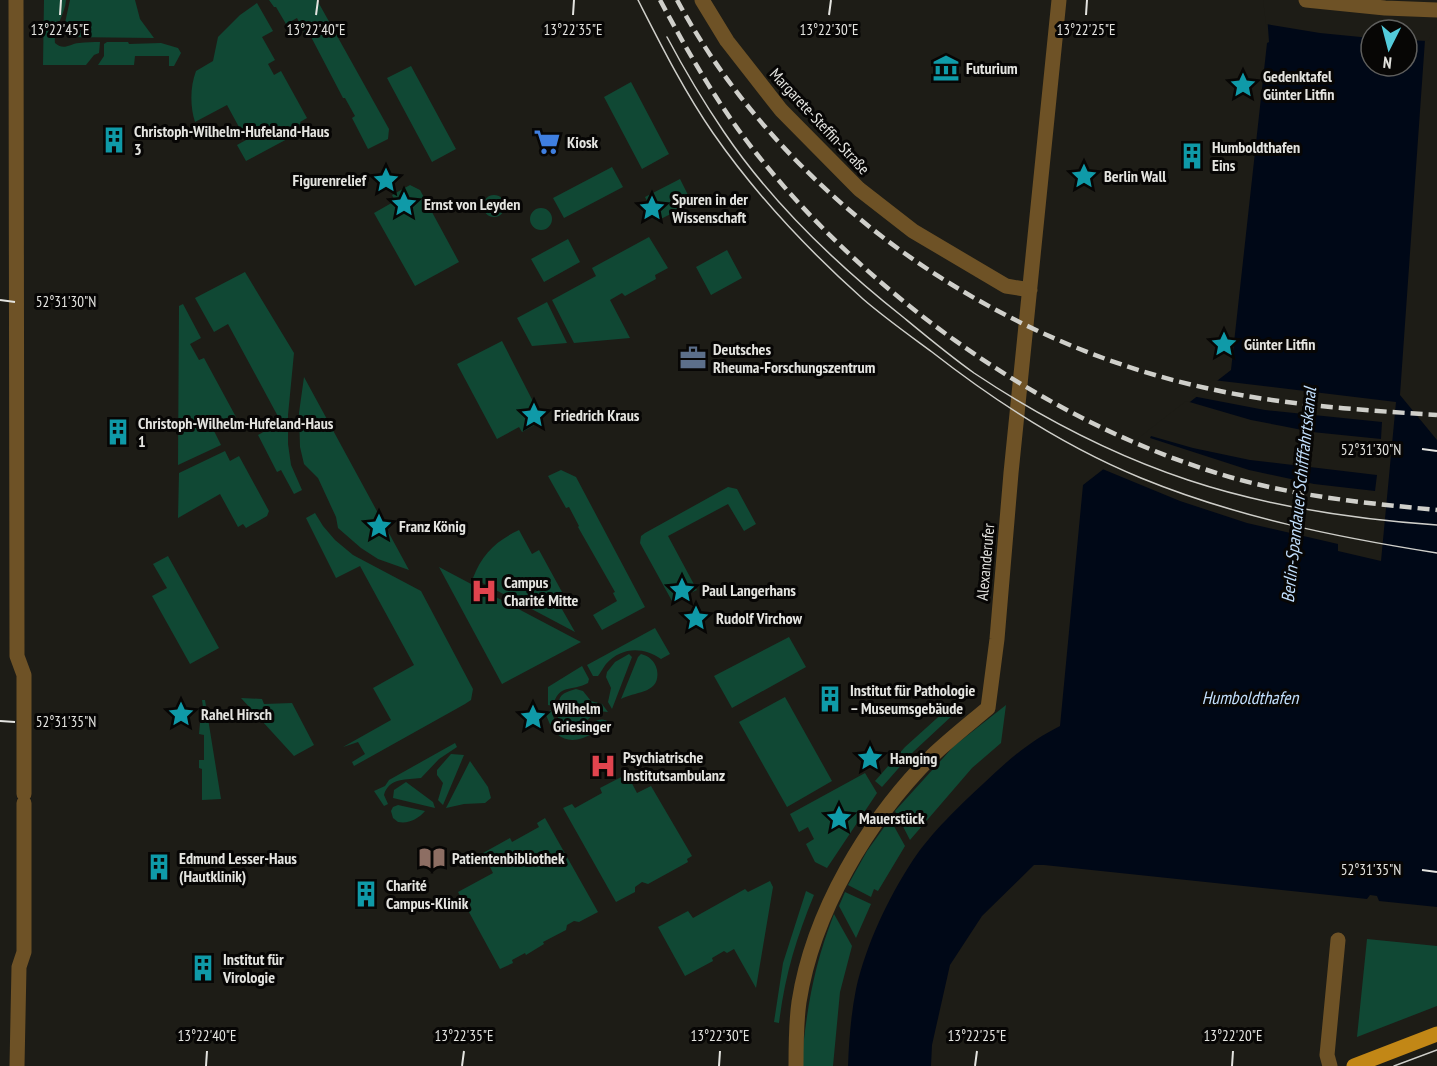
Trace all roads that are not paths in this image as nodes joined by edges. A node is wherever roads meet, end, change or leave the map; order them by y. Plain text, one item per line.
1 (16, 0) edge
2 (702, 0) edge
3 (1059, 0) edge
4 (1306, 0) edge
5 (1437, 10) edge
6 (1030, 290) junction
7 (1338, 940) dead end
8 (1437, 1034) edge
9 (17, 1066) edge
10 (796, 1066) edge
11 (1330, 1066) edge
12 (1354, 1066) edge

1 - 9 street
2 - 6 street, Margarete-Steffin-Straße
3 - 6 street, Alexanderufer
4 - 5 street
6 - 10 street, Alexanderufer
7 - 11 street
8 - 12 main road

